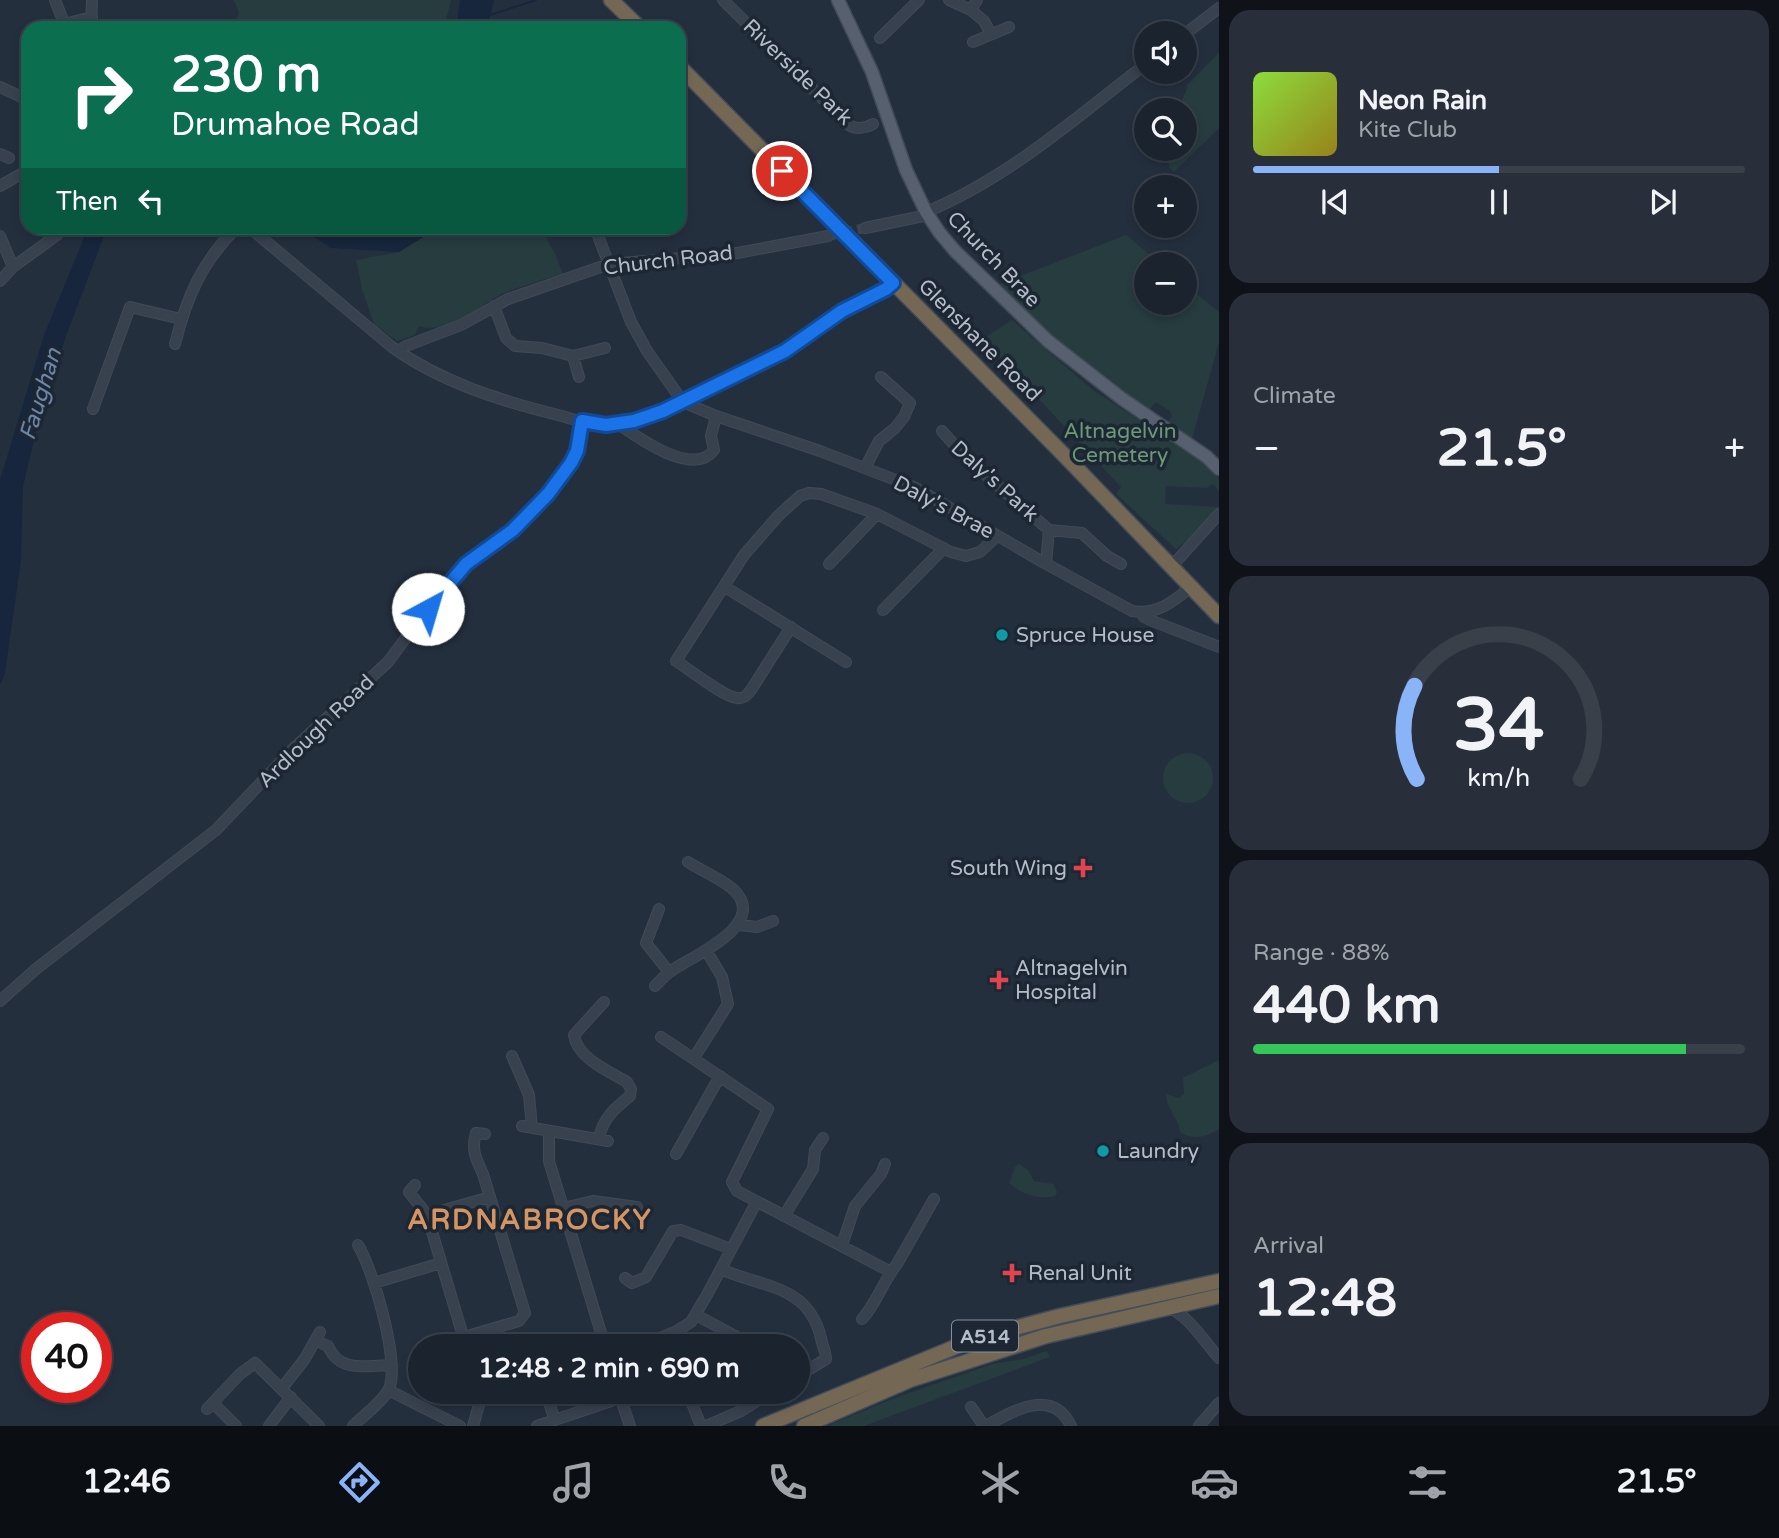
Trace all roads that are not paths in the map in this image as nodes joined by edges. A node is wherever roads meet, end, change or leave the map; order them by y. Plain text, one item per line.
1 (55, 0) edge
2 (92, 0) edge
3 (611, 0) edge
4 (838, 0) edge
5 (919, 0) edge
6 (949, 0) edge
7 (977, 0) edge
8 (727, 1) edge
9 (1219, 8) edge
10 (971, 10) junction
11 (63, 21) edge
12 (92, 21) edge
13 (633, 21) edge
14 (1197, 25) edge
15 (1009, 27) dead end
16 (991, 34) junction
17 (880, 38) dead end
18 (974, 42) dead end
19 (686, 73) edge
20 (1134, 73) edge
21 (0, 87) edge
22 (21, 97) edge
23 (873, 124) dead end
24 (21, 174) edge
25 (0, 186) edge
26 (927, 214) junction
27 (864, 228) tunnel mouth
28 (57, 235) dead end
29 (229, 235) edge
30 (258, 235) edge
31 (598, 235) edge
32 (0, 236) edge
33 (828, 236) tunnel mouth
34 (609, 264) junction
35 (13, 267) junction
36 (0, 281) edge
37 (893, 283) junction
38 (494, 306) junction
39 (181, 319) junction
40 (175, 344) dead end
41 (605, 348) dead end
42 (398, 351) junction
43 (573, 356) junction
44 (579, 377) dead end
45 (881, 377) dead end
46 (683, 402) junction
47 (93, 409) dead end
48 (716, 416) junction
49 (582, 421) junction
50 (617, 424) junction
51 (942, 431) dead end
52 (865, 468) junction
53 (1219, 469) edge
54 (877, 514) junction
55 (1219, 514) edge
56 (1049, 530) junction
57 (997, 536) junction
58 (944, 548) junction
59 (830, 564) dead end
60 (1046, 564) junction
61 (1121, 564) dead end
62 (1171, 567) junction
63 (725, 587) junction
64 (1191, 587) junction
65 (883, 610) dead end
66 (1144, 613) junction
67 (1219, 616) edge
68 (790, 627) junction
69 (1219, 647) edge
70 (846, 662) dead end
71 (688, 862) dead end
72 (659, 909) dead end
73 (773, 922) dead end
74 (738, 925) junction
75 (706, 950) junction
76 (669, 972) junction
77 (655, 986) dead end
78 (0, 1001) edge
79 (604, 1002) dead end
80 (661, 1037) dead end
81 (511, 1054) dead end
82 (694, 1058) junction
83 (720, 1076) junction
84 (549, 1131) junction
85 (485, 1134) dead end
86 (823, 1138) dead end
87 (676, 1154) dead end
88 (885, 1164) dead end
89 (415, 1185) dead end
90 (489, 1197) junction
91 (934, 1199) dead end
92 (756, 1203) junction
93 (563, 1208) junction
94 (631, 1209) dead end
95 (427, 1215) junction
96 (784, 1216) junction
97 (359, 1245) dead end
98 (842, 1245) junction
99 (731, 1249) junction
100 (441, 1263) junction
101 (721, 1269) junction
102 (891, 1272) junction
103 (625, 1278) dead end
104 (1219, 1281) edge
105 (374, 1283) junction
106 (1176, 1290) junction
107 (1219, 1296) edge
108 (1189, 1302) junction
109 (1168, 1307) junction
110 (696, 1315) junction
111 (862, 1319) dead end
112 (1193, 1326) junction
113 (320, 1332) dead end
114 (463, 1334) edge
115 (484, 1334) edge
116 (601, 1334) edge
117 (673, 1334) edge
118 (732, 1334) edge
119 (323, 1344) dead end
120 (1219, 1358) edge
121 (392, 1364) junction
122 (810, 1369) edge
123 (282, 1388) junction
124 (388, 1391) junction
125 (291, 1397) junction
126 (1219, 1403) edge
127 (479, 1404) edge
128 (549, 1404) edge
129 (596, 1404) edge
130 (622, 1404) edge
131 (693, 1404) edge
132 (752, 1404) edge
133 (971, 1407) dead end
134 (555, 1420) junction
135 (447, 1423) edge
136 (236, 1426) edge
137 (269, 1426) edge
138 (319, 1426) edge
139 (353, 1426) edge
140 (460, 1426) edge
141 (473, 1426) edge
142 (537, 1426) edge
143 (631, 1426) edge
144 (703, 1426) edge
145 (763, 1426) edge
146 (804, 1426) edge
147 (985, 1426) edge
148 (1071, 1426) edge
149 (1199, 1426) edge

1 - 11 street
2 - 12 street
3 - 13 highway
4 - 26 main road, Church Brae
5 - 17 street
6 - 10 street
7 - 10 street
8 - 23 street, Riverside Park
9 - 14 street
10 - 16 street
15 - 16 street
16 - 18 street
19 - 37 highway, Glenshane Road
20 - 26 street
21 - 22 street
24 - 25 street
26 - 27 street
26 - 53 main road, Church Brae
28 - 35 street
29 - 39 street
30 - 42 street
31 - 34 street
32 - 35 street
33 - 34 street, Church Road
34 - 38 street, Church Road
34 - 46 street
35 - 36 street
37 - 46 street
37 - 62 highway, Glenshane Road
38 - 42 street, Church Road
38 - 43 street
39 - 40 street
39 - 47 street
41 - 43 street
42 - 49 street
43 - 44 street
45 - 52 street
46 - 48 street, Daly's Brae
46 - 50 street
48 - 50 street
48 - 52 street, Daly's Brae
49 - 50 street
49 - 78 street, Ardlough Road
51 - 56 street, Daly's Park
52 - 57 street, Daly's Brae
54 - 58 street
54 - 59 street
54 - 63 street
55 - 62 street
56 - 60 street, Daly's Park
56 - 61 street, Daly's Park
57 - 58 street
57 - 60 street, Daly's Brae
58 - 65 street
60 - 66 street, Daly's Brae
62 - 64 highway, Glenshane Road
63 - 68 street
63 - 68 street
64 - 66 street
64 - 67 highway, Glenshane Road
66 - 69 street, Daly's Brae
68 - 70 street
71 - 74 street
72 - 76 street
73 - 74 street
74 - 75 street
75 - 76 street
75 - 82 street
76 - 77 street
79 - 84 street
80 - 82 street
81 - 84 street
82 - 83 street
83 - 87 street
83 - 92 street
84 - 93 street
85 - 90 street
86 - 96 street
88 - 98 street
89 - 95 street
90 - 95 street
90 - 115 street
91 - 102 street
92 - 96 street
92 - 99 street
93 - 94 street
93 - 116 street
95 - 100 street
96 - 98 street
97 - 105 street
98 - 102 street
99 - 101 street
99 - 103 street
100 - 105 street
100 - 114 street
101 - 110 street
101 - 122 street
102 - 111 street
104 - 106 highway, A514
105 - 121 street
106 - 108 street
106 - 145 highway, A514
107 - 108 highway, A514
108 - 109 highway, A514
108 - 112 street
109 - 112 street
109 - 146 highway, A514
110 - 117 street
110 - 118 street
112 - 120 street
113 - 123 street
119 - 121 street
121 - 124 street
123 - 125 street
123 - 136 street
124 - 135 street
124 - 139 street
125 - 137 street
125 - 138 street
126 - 149 street
127 - 141 street
128 - 134 street
129 - 134 street
130 - 143 street
131 - 144 street
132 - 144 street
133 - 147 street
134 - 142 street
135 - 140 street
147 - 148 street

